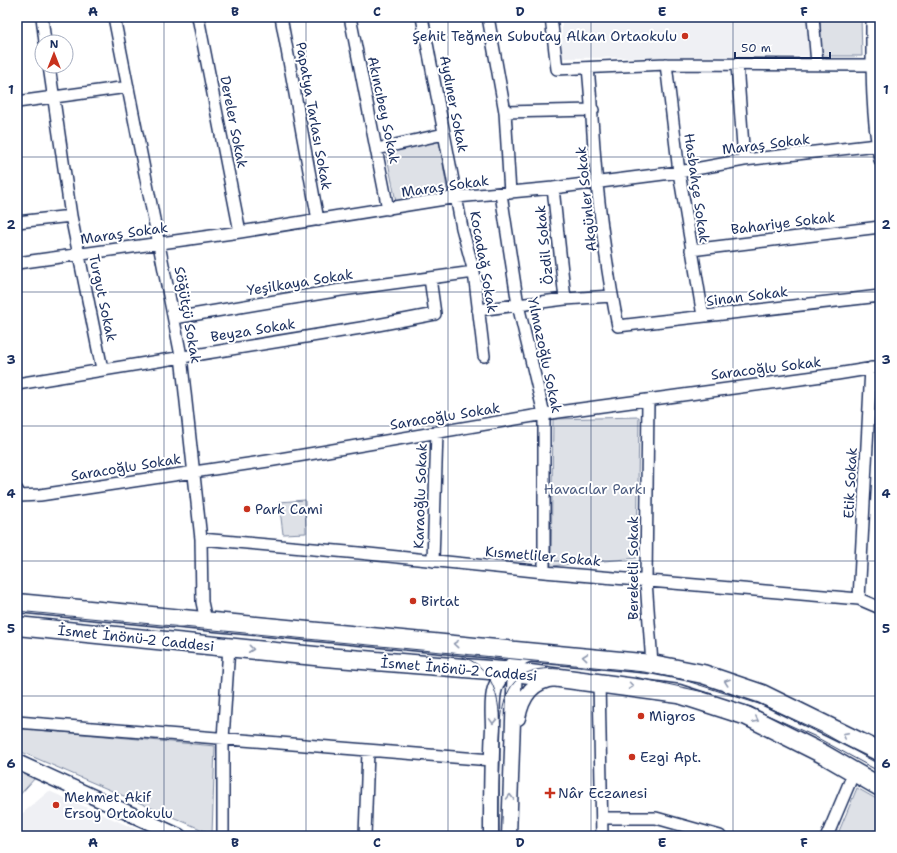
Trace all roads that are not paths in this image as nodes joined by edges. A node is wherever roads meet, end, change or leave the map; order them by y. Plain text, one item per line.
1 (42, 17) edge
2 (114, 17) edge
3 (198, 17) edge
4 (281, 17) edge
5 (350, 17) edge
6 (422, 17) edge
7 (488, 17) edge
8 (551, 17) edge
9 (813, 17) edge
10 (872, 17) edge
11 (45, 34) edge
12 (666, 64) junction
13 (737, 64) junction
14 (817, 64) junction
15 (872, 65) junction
16 (588, 68) junction
17 (50, 74) edge
18 (128, 87) junction
19 (53, 97) junction
20 (17, 102) edge
21 (593, 110) junction
22 (506, 112) junction
23 (444, 134) junction
24 (877, 145) junction
25 (377, 149) junction
26 (744, 160) junction
27 (880, 160) edge
28 (679, 172) junction
29 (597, 182) junction
30 (553, 188) junction
31 (506, 193) junction
32 (457, 197) junction
33 (388, 209) junction
34 (71, 216) junction
35 (318, 220) junction
36 (17, 222) edge
37 (880, 226) edge
38 (240, 232) junction
39 (160, 243) junction
40 (691, 250) junction
41 (78, 254) junction
42 (17, 263) edge
43 (474, 272) junction
44 (430, 278) junction
45 (612, 296) junction
46 (880, 296) edge
47 (565, 299) junction
48 (518, 305) junction
49 (478, 310) junction
50 (703, 316) junction
51 (174, 318) junction
52 (618, 326) joint
53 (181, 356) junction
54 (484, 356) dead end
55 (876, 368) edge
56 (102, 369) junction
57 (17, 384) edge
58 (648, 400) junction
59 (544, 414) junction
60 (437, 432) junction
61 (195, 472) junction
62 (17, 492) edge
63 (201, 539) junction
64 (433, 560) junction
65 (544, 572) junction
66 (646, 581) junction
67 (859, 599) junction
68 (17, 603) edge
69 (880, 608) edge
70 (206, 622) junction
71 (17, 626) edge
72 (229, 647) junction
73 (498, 648) junction
74 (541, 652) junction
75 (652, 664) junction
76 (467, 668) junction
77 (512, 669) junction
78 (566, 678) junction
79 (599, 682) junction
80 (494, 703) junction
81 (17, 722) edge
82 (223, 739) junction
83 (511, 745) junction
84 (368, 751) junction
85 (880, 752) edge
86 (491, 760) junction
87 (17, 762) edge
88 (854, 772) junction
89 (880, 787) edge
90 (603, 818) junction
91 (159, 832) edge
92 (179, 836) edge
93 (223, 836) edge
94 (365, 836) edge
95 (491, 836) edge
96 (509, 836) edge
97 (602, 836) edge
98 (720, 836) edge
99 (827, 836) edge

1 - 11 street
2 - 18 street, Söğütçü Sokak
3 - 38 street, Dereler Sokak
4 - 35 street, Papatya Tarlası Sokak
5 - 25 street, Akıncıbey Sokak
6 - 23 street, Aydıner Sokak
7 - 22 street, Yılmazoğlu Sokak
8 - 16 street
9 - 14 street
10 - 15 street
12 - 13 street
12 - 16 street
12 - 28 street, Hasbahçe Sokak
13 - 14 street
13 - 26 street
14 - 15 street
15 - 24 street
16 - 21 street, Akgünler Sokak
17 - 19 street, Turgut Sokak
18 - 19 street
18 - 39 street, Söğütçü Sokak
19 - 20 street
19 - 34 street, Turgut Sokak
21 - 22 street
21 - 29 street, Akgünler Sokak
22 - 31 street, Yılmazoğlu Sokak
23 - 25 street
23 - 32 street, Aydıner Sokak
24 - 26 street, Maraş Sokak
24 - 27 street
25 - 33 street, Akıncıbey Sokak
26 - 28 street, Maraş Sokak
28 - 29 street, Maraş Sokak
28 - 40 street, Hasbahçe Sokak
29 - 30 street, Maraş Sokak
29 - 45 street, Akgünler Sokak
30 - 31 street, Maraş Sokak
30 - 47 street, Özdil Sokak
31 - 32 street, Maraş Sokak
31 - 48 street, Yılmazoğlu Sokak
32 - 33 street, Maraş Sokak
32 - 43 street, Kocadağ Sokak
33 - 35 street, Maraş Sokak
34 - 36 street
34 - 41 street, Turgut Sokak
35 - 38 street, Maraş Sokak
37 - 40 street, Bahariye Sokak
38 - 39 street, Maraş Sokak
39 - 41 street, Maraş Sokak
39 - 51 street, Söğütçü Sokak
40 - 50 street, Hasbahçe Sokak
41 - 42 street, Maraş Sokak
41 - 56 street, Turgut Sokak
43 - 44 street, Yeşilkaya Sokak
43 - 49 street, Kocadağ Sokak
44 - 51 street, Yeşilkaya Sokak
44 - 53 street, Beyza Sokak
45 - 47 street
45 - 52 street, Akgünler Sokak
46 - 50 street, Sinan Sokak
47 - 48 street
48 - 49 street
48 - 59 street, Yılmazoğlu Sokak
49 - 54 street, Kocadağ Sokak
50 - 52 street, Sinan Sokak
51 - 53 street, Söğütçü Sokak
53 - 56 street, Beyza Sokak
53 - 61 street, Söğütçü Sokak
55 - 58 street, Saracoğlu Sokak
55 - 67 street, Etik Sokak
56 - 57 street, Beyza Sokak
58 - 59 street, Saracoğlu Sokak
58 - 66 street, Bereketli Sokak
59 - 60 street, Saracoğlu Sokak
59 - 65 street, Yılmazoğlu Sokak
60 - 61 street, Saracoğlu Sokak
60 - 64 street, Karaoğlu Sokak
61 - 62 street, Saracoğlu Sokak
61 - 63 street, Söğütçü Sokak
63 - 64 street, Kısmetliler Sokak
63 - 70 street, Söğütçü Sokak
64 - 65 street, Kısmetliler Sokak
65 - 66 street, Kısmetliler Sokak
66 - 67 street, Kısmetliler Sokak
66 - 75 street, Bereketli Sokak
67 - 69 street, Kısmetliler Sokak
68 - 70 main road, İsmet İnönü-2 Caddesi
73 -> 70 main road, İsmet İnönü-2 Caddesi
71 - 72 main road, İsmet İnönü-2 Caddesi
72 -> 76 main road, İsmet İnönü-2 Caddesi
72 - 82 street
73 - 74 main road, İsmet İnönü-2 Caddesi
73 - 77 street
75 -> 74 main road, İsmet İnönü-2 Caddesi
74 - 77 street
85 -> 75 main road, İsmet İnönü-2 Caddesi
76 - 77 main road, İsmet İnönü-2 Caddesi
76 - 80 street
77 - 78 main road, İsmet İnönü-2 Caddesi
77 - 80 street
77 - 83 street
78 - 79 main road, İsmet İnönü-2 Caddesi
78 - 83 street
79 -> 88 main road, İsmet İnönü-2 Caddesi
79 - 90 street
80 -> 86 street
81 - 82 street
82 - 84 street
82 - 93 street
96 -> 83 street
84 - 86 street
84 - 94 street
86 - 95 street
87 - 91 street
88 - 89 main road, İsmet İnönü-2 Caddesi
88 - 99 street
90 - 97 street
90 - 98 street
91 - 92 street

